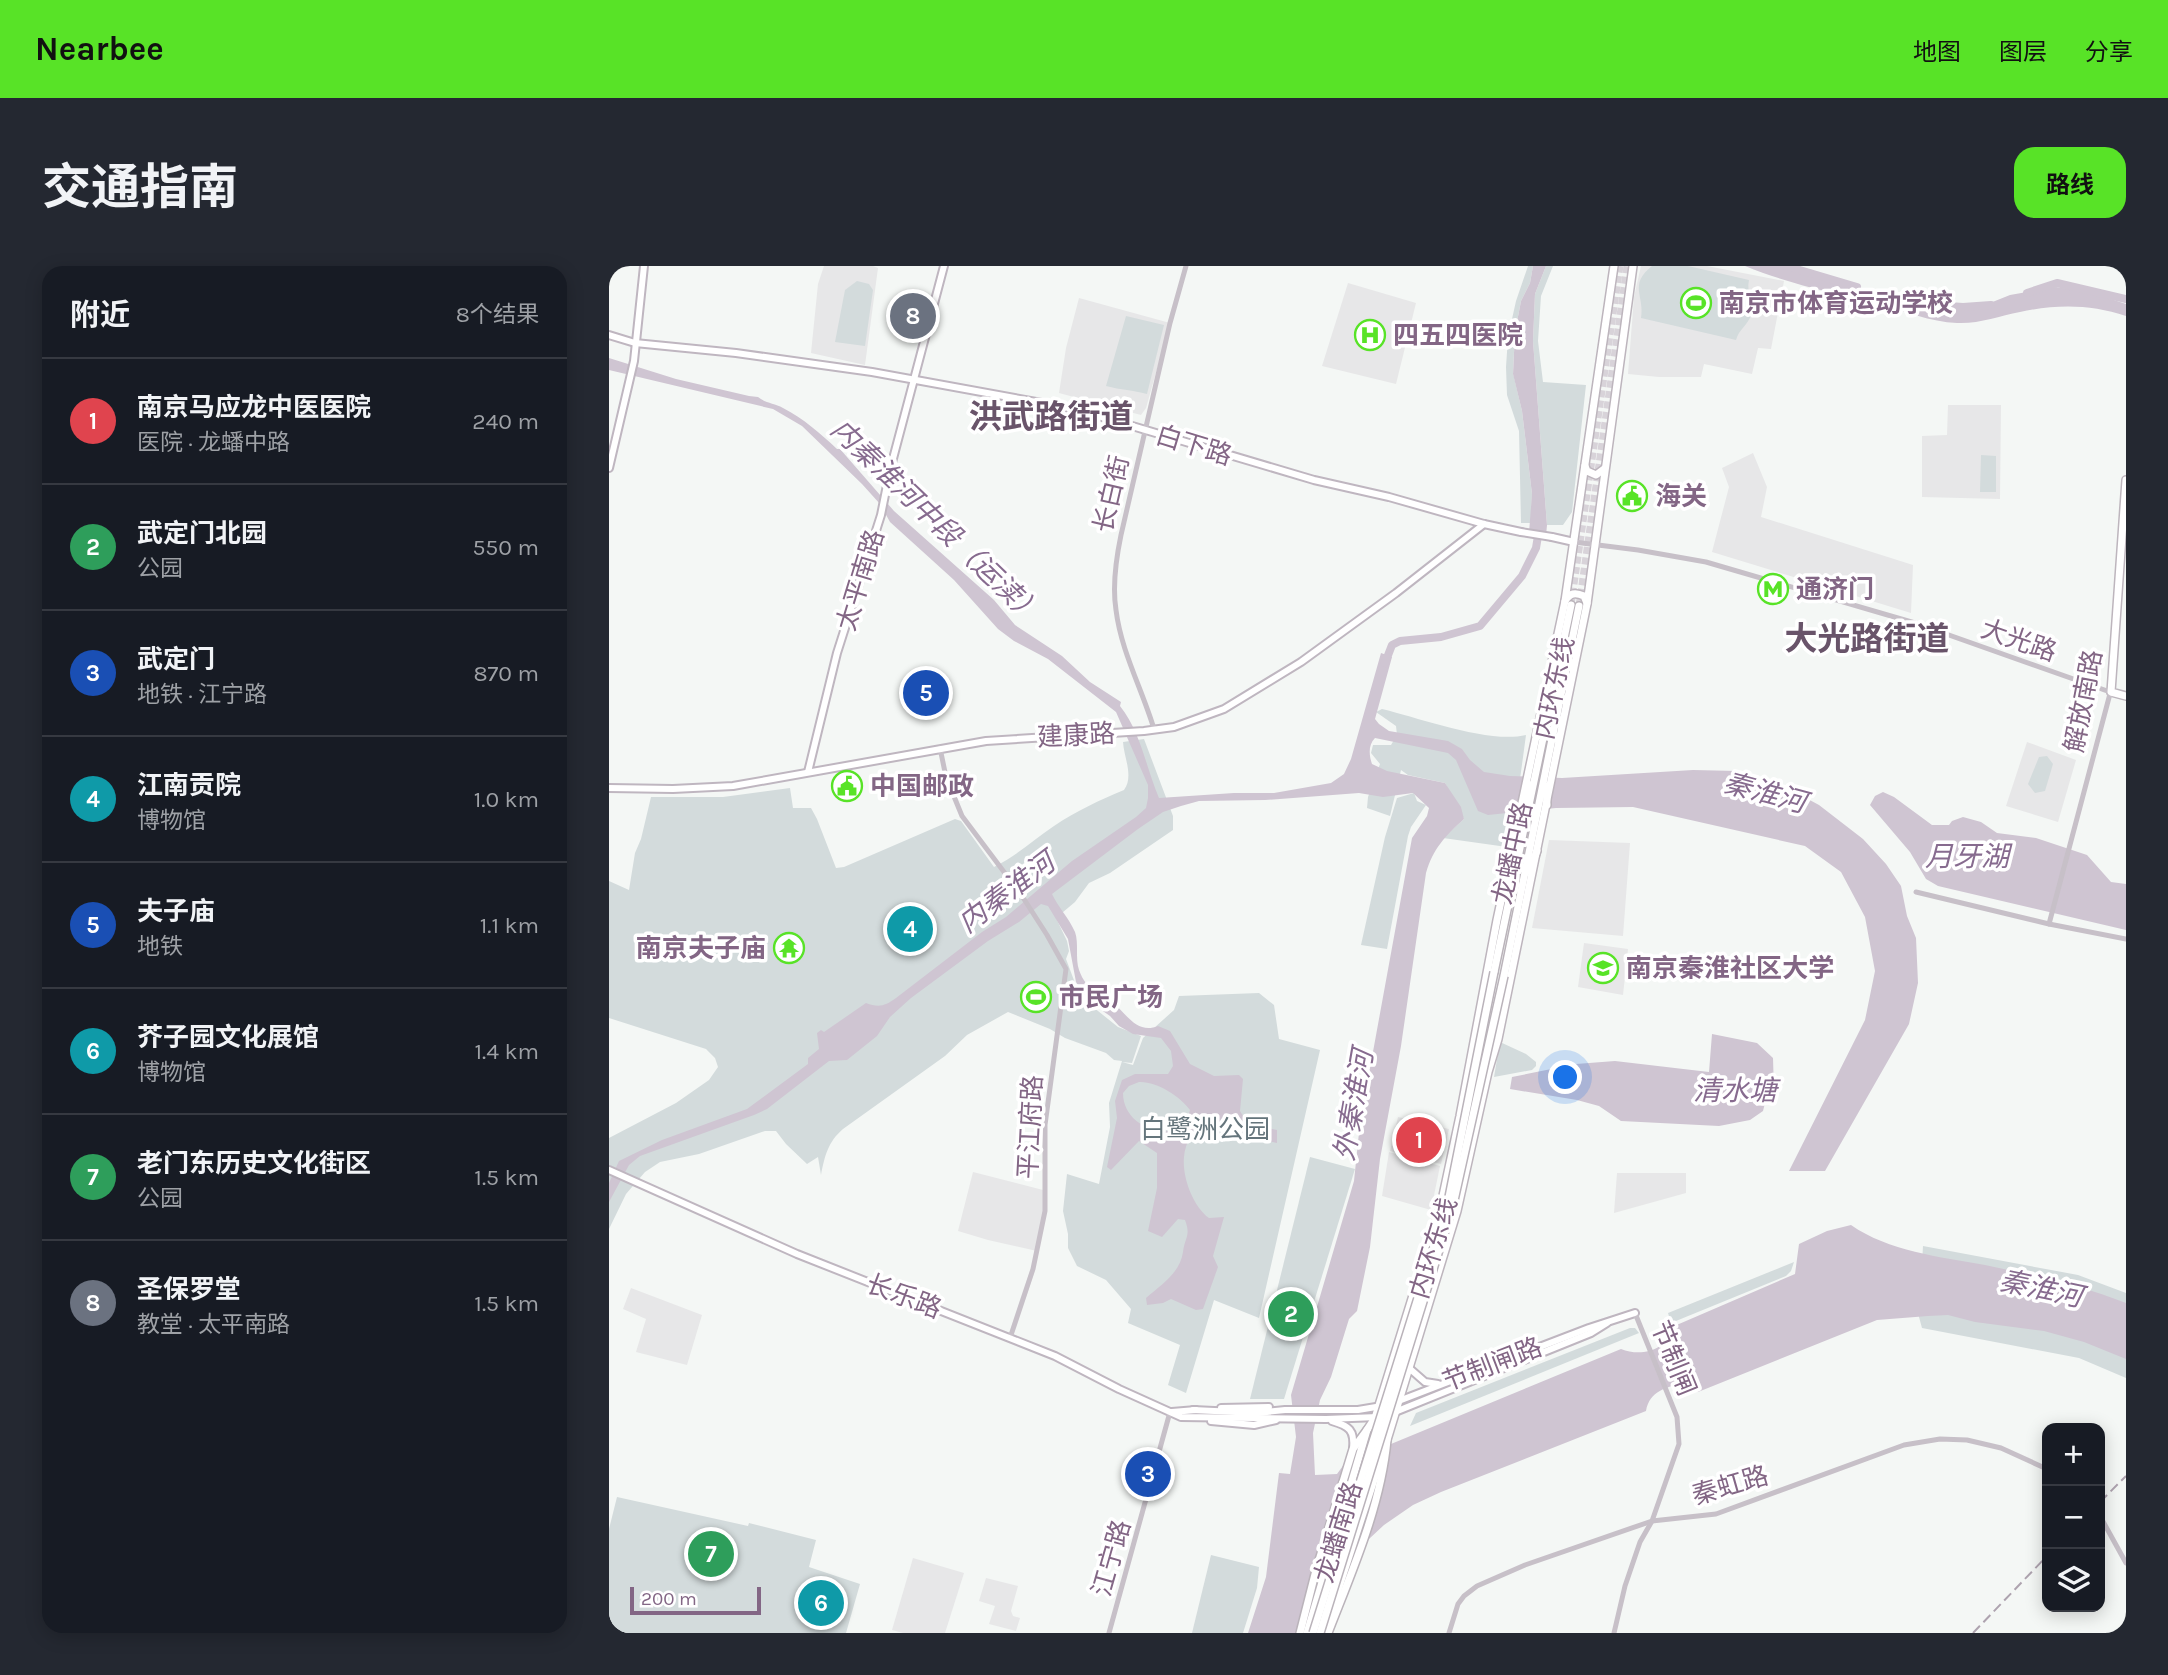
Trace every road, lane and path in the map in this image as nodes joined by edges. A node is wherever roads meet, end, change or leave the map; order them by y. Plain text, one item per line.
1 (644, 266) edge
2 (944, 266) edge
3 (1186, 266) edge
4 (1614, 266) edge
5 (1633, 266) edge
6 (609, 335) edge
7 (635, 343) junction
8 (914, 380) junction
9 (1146, 431) junction
10 (1585, 466) junction
11 (609, 468) edge
12 (1604, 469) junction
13 (2126, 480) edge
14 (1484, 524) junction
15 (1574, 542) junction
16 (1595, 544) junction
17 (1575, 604) junction
18 (2111, 692) junction
19 (2126, 696) edge
20 (1154, 729) junction
21 (940, 748) junction
22 (808, 772) junction
23 (1541, 772) junction
24 (609, 788) edge
25 (1525, 813) junction
26 (1541, 814) junction
27 (1515, 846) junction
28 (1537, 850) junction
29 (1513, 888) junction
30 (1522, 888) junction
31 (1916, 892) dead end
32 (2049, 924) junction
33 (2126, 939) edge
34 (609, 1170) edge
35 (1635, 1313) joint
36 (1607, 1323) junction
37 (1010, 1338) junction
38 (1409, 1368) junction
39 (1440, 1384) junction
40 (1398, 1402) junction
41 (1378, 1407) junction
42 (1396, 1411) junction
43 (1170, 1412) junction
44 (1192, 1414) junction
45 (1375, 1418) junction
46 (1327, 1419) junction
47 (1367, 1430) junction
48 (1387, 1440) junction
49 (1353, 1449) junction
50 (2042, 1467) edge
51 (1652, 1521) junction
52 (2105, 1525) edge
53 (2126, 1563) edge
54 (1109, 1633) edge
55 (1300, 1633) edge
56 (1307, 1633) edge
57 (1313, 1633) edge
58 (1324, 1633) edge
59 (1448, 1633) edge
60 (1614, 1633) edge

1 - 7 main road
2 - 8 main road, 太平南路
3 - 9 street, 长白街
4 - 10 main road, 龙蟠中路
5 - 12 main road, 龙蟠中路
6 - 7 main road
7 - 8 main road, 白下路
7 - 11 main road
8 - 9 main road, 白下路
8 - 22 main road, 太平南路
9 - 14 main road, 白下路
9 - 20 street, 长白街
10 - 12 main road
10 - 15 main road, 龙蟠中路
12 - 16 main road, 龙蟠中路
13 - 18 street, 解放南路
14 - 15 main road, 白下路, bridge
14 - 20 main road, 建康路
15 - 16 street, 大光路
15 - 17 main road, 龙蟠中路
16 - 17 main road, 龙蟠中路
16 - 18 street, 大光路
17 - 23 main road, 内环东线
17 - 23 main road, 龙蟠中路
18 - 19 street, 大光路
18 - 32 street, 解放南路
20 - 21 main road, 建康路
21 - 22 main road, 建康路
21 - 37 street, 平江府路
22 - 24 main road, 建康路
23 - 25 main road
23 - 25 main road, 龙蟠中路
23 - 26 main road
23 - 26 main road, 龙蟠中路
25 - 27 main road, 龙蟠中路
25 - 29 main road, 内环东线
26 - 28 main road, 龙蟠中路
26 - 30 main road, 内环东线
27 - 29 main road
27 - 41 main road, 龙蟠中路
28 - 30 main road
28 - 38 main road, 龙蟠中路
29 - 57 main road, 内环东线, bridge
30 - 58 main road, 内环东线, bridge
31 - 32 street
32 - 33 street
34 - 37 main road, 长乐路
35 - 36 main road, 节制闸路
35 - 51 street, 节制闸
36 - 39 main road, 节制闸路
36 - 42 main road, 节制闸路
37 - 43 main road, 长乐路
38 - 39 main road
38 - 40 main road, 龙蟠中路
39 - 40 main road, 节制闸路
40 - 41 main road, 节制闸路
40 - 42 main road, 龙蟠中路
41 - 44 main road, 长乐路
41 - 45 main road, 龙蟠中路
42 - 45 main road, 长乐路
42 - 48 main road, 龙蟠中路
43 - 44 main road, 长乐路
43 - 54 street, 江宁路
44 - 46 main road, 长乐路
45 - 46 main road, 长乐路
45 - 47 main road, 龙蟠中路
46 - 49 main road
47 - 49 main road
47 - 56 main road, 龙蟠南路
48 - 58 main road, 龙蟠南路
48 - 58 main road
49 - 55 main road
50 - 51 street, 秦虹路
51 - 59 street, 秦虹路
51 - 60 street
52 - 53 street

